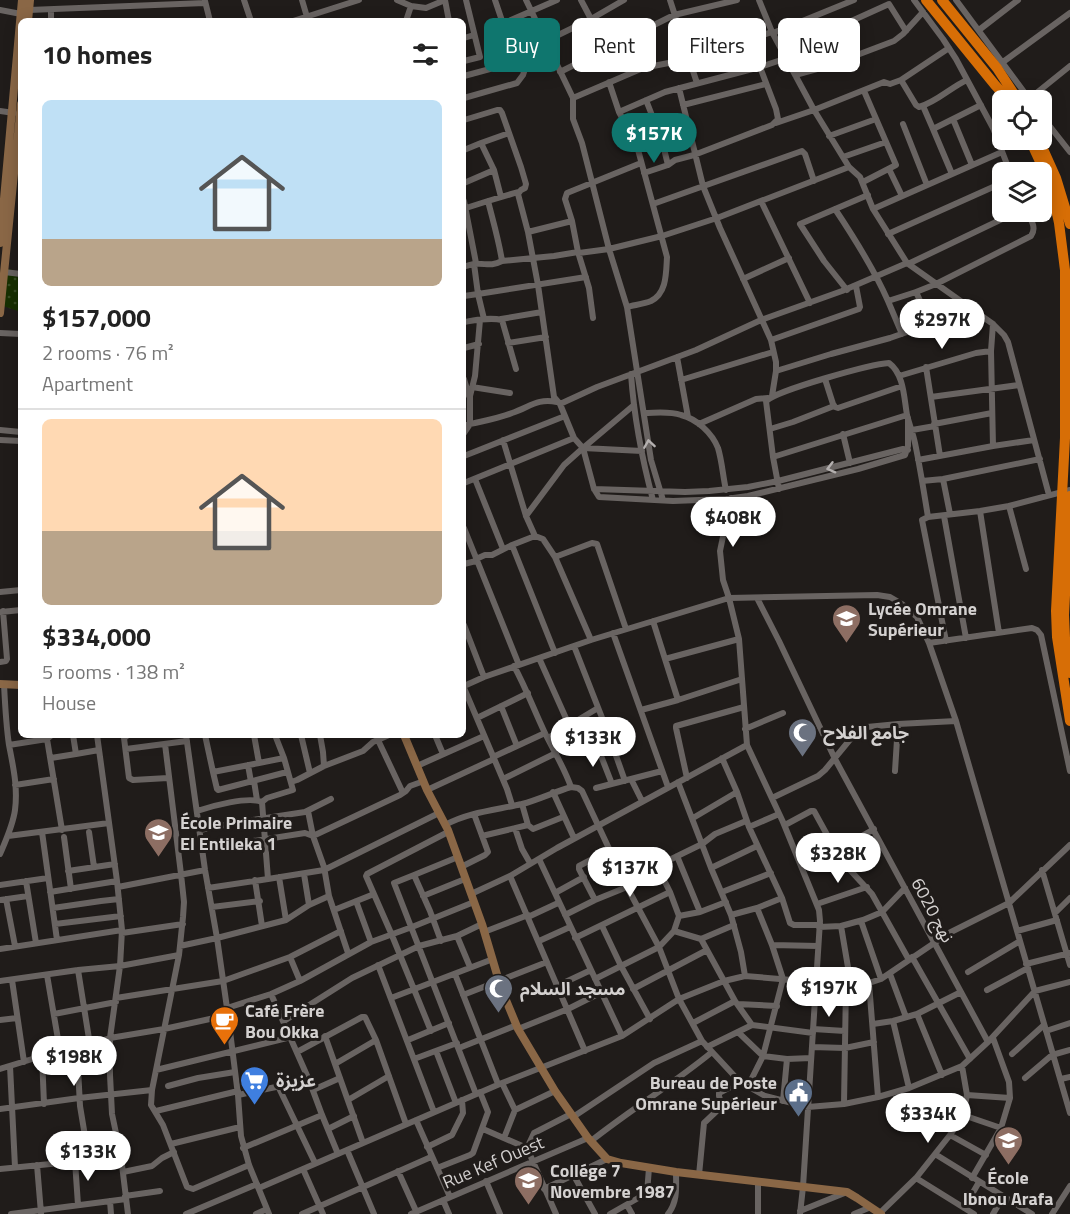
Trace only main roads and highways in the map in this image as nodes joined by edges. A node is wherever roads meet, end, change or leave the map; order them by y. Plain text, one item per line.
1 (926, 0) edge
2 (934, 0) edge
3 (942, 0) edge
4 (948, 0) edge
5 (923, 12) road end
6 (943, 22) junction
7 (963, 25) junction
8 (956, 36) junction
9 (946, 43) road end
10 (1000, 90) edge
11 (1003, 90) edge
12 (1017, 90) edge
13 (1035, 150) edge
14 (1043, 150) edge
15 (1069, 216) edge
16 (1065, 300) junction
17 (1070, 316) edge
18 (1068, 324) edge
19 (1067, 493) edge
20 (1069, 519) edge
21 (1069, 551) edge
22 (1067, 615) edge
23 (1070, 668) edge
24 (1070, 722) edge

1 - 6 highway
2 - 11 highway
3 - 7 highway
4 - 7 highway
5 - 6 highway
6 - 8 highway
7 - 12 highway
8 - 9 highway
8 - 10 highway
13 - 16 highway
14 - 15 highway
16 - 17 highway
16 - 18 highway
18 - 19 highway
19 - 20 highway
19 - 24 highway
20 - 21 highway
21 - 22 highway
22 - 23 highway

